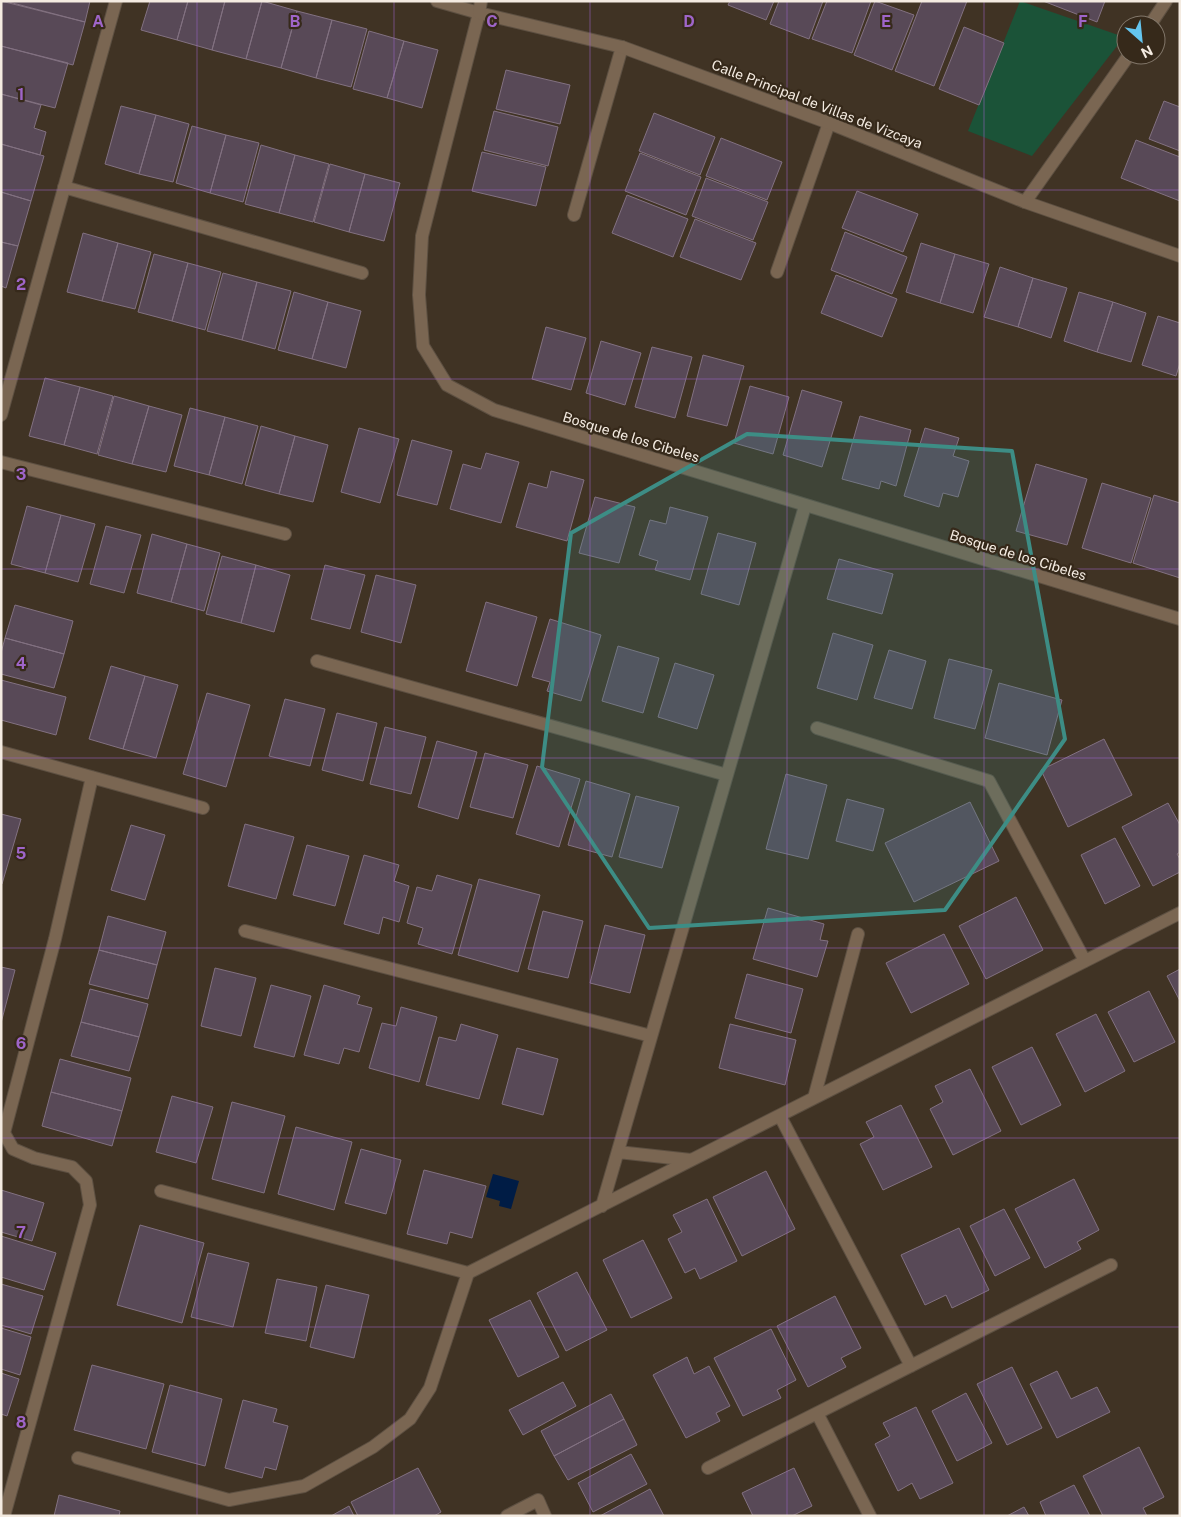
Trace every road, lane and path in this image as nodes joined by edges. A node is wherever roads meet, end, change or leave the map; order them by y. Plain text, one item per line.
1 (116, 1) edge
2 (437, 1) edge
3 (1166, 1) edge
4 (480, 7) edge
5 (1157, 15) edge
6 (622, 47) junction
7 (1121, 65) edge
8 (829, 123) junction
9 (64, 187) junction
10 (1025, 202) junction
11 (574, 215) dead end
12 (1180, 256) edge
13 (777, 272) dead end
14 (362, 273) dead end
15 (1, 414) edge
16 (1, 462) edge
17 (805, 506) junction
18 (285, 534) dead end
19 (1180, 619) edge
20 (317, 660) dead end
21 (817, 728) dead end
22 (1, 752) edge
23 (727, 775) junction
24 (92, 778) junction
25 (203, 808) dead end
26 (1180, 913) edge
27 (244, 931) dead end
28 (858, 934) dead end
29 (1085, 961) junction
30 (651, 1036) junction
31 (814, 1098) junction
32 (780, 1116) junction
33 (618, 1152) junction
34 (691, 1160) junction
35 (161, 1191) dead end
36 (602, 1206) junction
37 (1111, 1265) dead end
38 (468, 1273) junction
39 (911, 1366) junction
40 (817, 1413) junction
41 (78, 1458) dead end
42 (708, 1468) dead end
43 (4, 1516) edge
44 (507, 1516) edge
45 (545, 1516) edge
46 (870, 1516) edge

1 - 9 street
2 - 4 street, Calle Principal de Villas de Vizcaya
3 - 5 street
4 - 6 street, Calle Principal de Villas de Vizcaya
4 - 17 street, Bosque de los Cibeles
6 - 8 street, Calle Principal de Villas de Vizcaya
6 - 11 street
7 - 10 street
8 - 10 street, Calle Principal de Villas de Vizcaya
8 - 13 street
9 - 14 street
9 - 15 street
10 - 12 street, Calle Principal de Villas de Vizcaya
16 - 18 street
17 - 19 street, Bosque de los Cibeles
17 - 23 street
20 - 23 street
21 - 29 street
22 - 24 street
23 - 30 street
24 - 25 street
24 - 43 street
26 - 29 street
27 - 30 street
28 - 31 street
29 - 31 street
30 - 33 street
31 - 32 street
32 - 34 street
32 - 39 street
33 - 34 street
33 - 36 street
34 - 36 street
35 - 38 street
36 - 38 street
37 - 39 street
38 - 41 street
39 - 40 street
40 - 42 street
40 - 46 street
44 - 45 street

